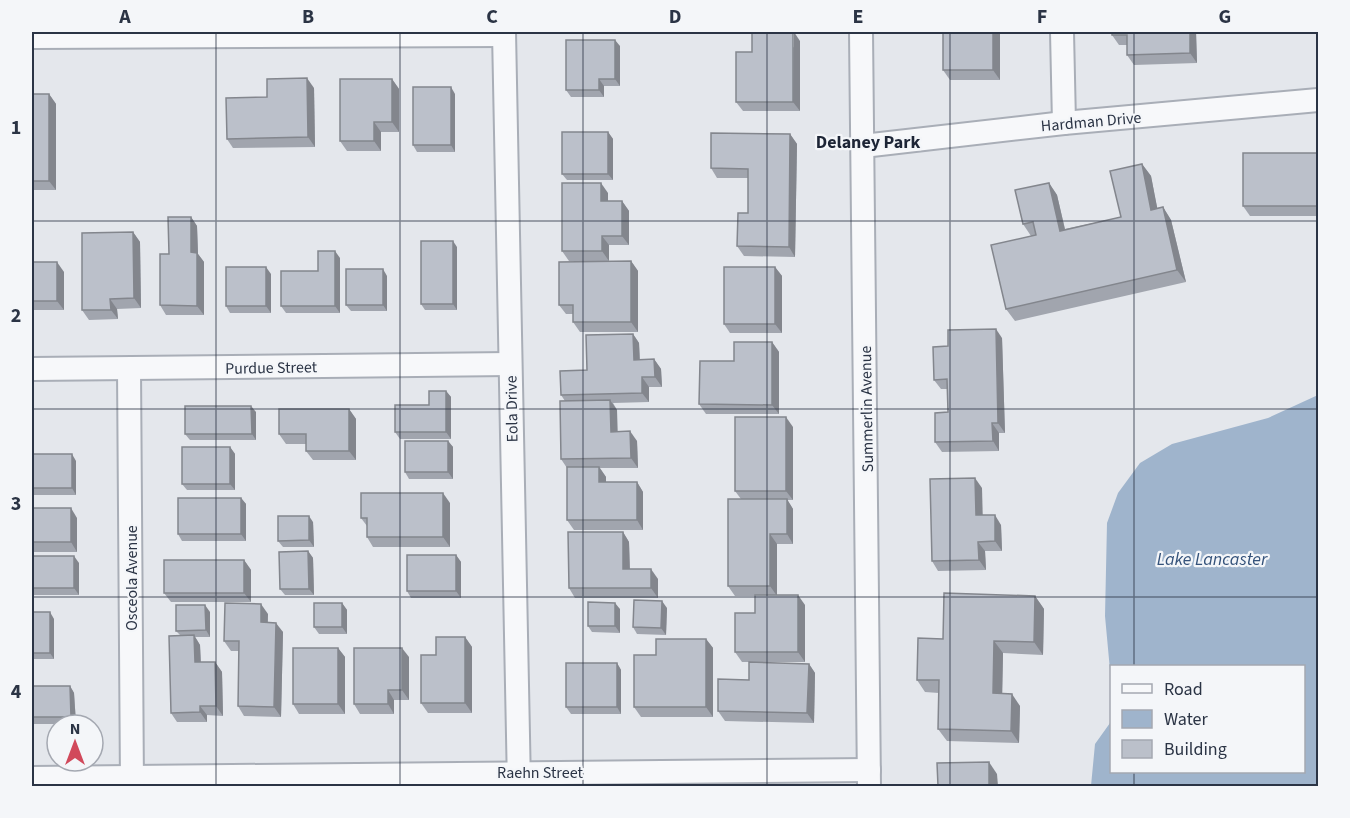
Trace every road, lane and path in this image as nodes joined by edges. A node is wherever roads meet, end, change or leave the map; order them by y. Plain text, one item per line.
1 (861, 32) edge
2 (1062, 32) edge
3 (504, 33) edge
4 (32, 37) edge
5 (1318, 100) edge
6 (1064, 123) junction
7 (863, 146) junction
8 (510, 364) junction
9 (32, 369) edge
10 (129, 369) junction
11 (32, 778) edge
12 (869, 778) edge
13 (519, 779) edge
14 (132, 782) edge

1 - 7 street, Summerlin Avenue
2 - 6 street
3 - 4 street
3 - 8 street, Eola Drive
5 - 6 street, Hardman Drive
6 - 7 street, Hardman Drive
7 - 12 street, Summerlin Avenue
8 - 10 street, Purdue Street
8 - 13 street, Eola Drive
9 - 10 street, Purdue Street
10 - 14 street, Osceola Avenue
11 - 14 street, Raehn Street
12 - 13 street, Raehn Street
13 - 14 street, Raehn Street

